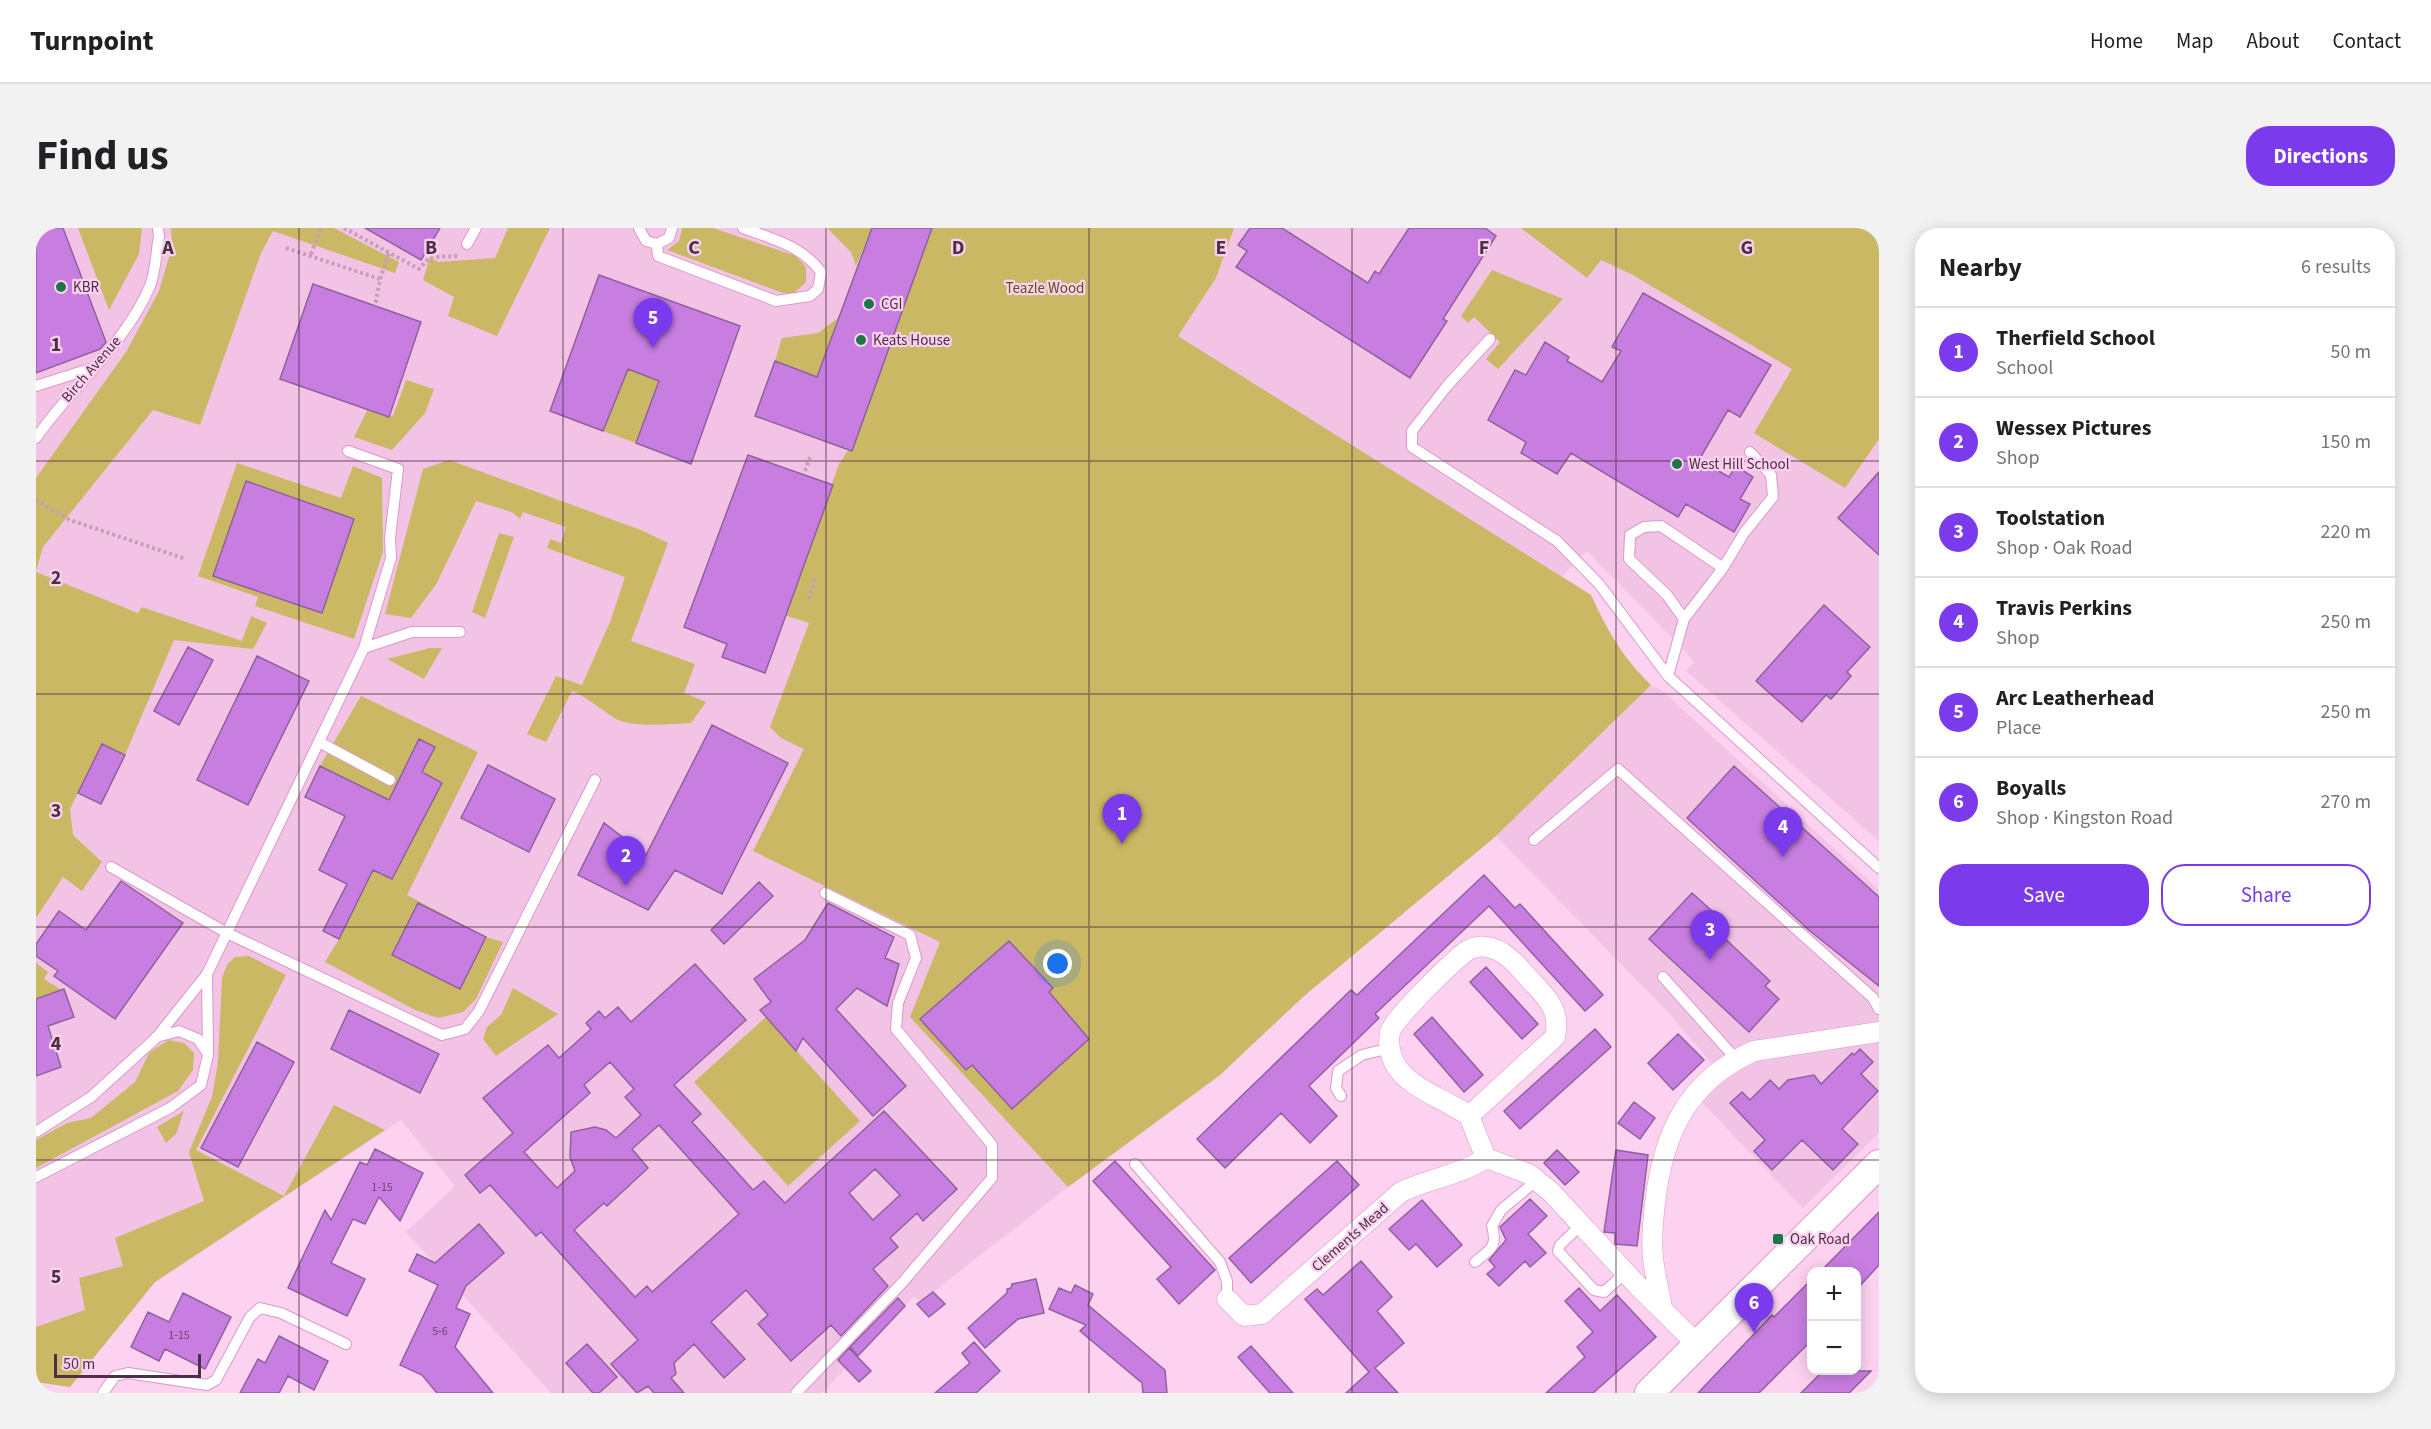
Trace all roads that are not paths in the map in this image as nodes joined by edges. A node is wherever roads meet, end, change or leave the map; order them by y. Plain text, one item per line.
1 (158, 228) edge
2 (476, 228) edge
3 (639, 228) edge
4 (672, 228) edge
5 (743, 228) edge
6 (467, 244) dead end
7 (657, 244) junction
8 (1490, 339) dead end
9 (93, 368) junction
10 (36, 386) edge
11 (36, 438) edge
12 (348, 451) dead end
13 (1750, 452) dead end
14 (1723, 568) junction
15 (1684, 619) junction
16 (460, 632) dead end
17 (364, 648) junction
18 (1668, 676) junction
19 (319, 742) junction
20 (390, 780) dead end
21 (595, 780) dead end
22 (1534, 840) dead end
23 (111, 867) dead end
24 (1879, 868) edge
25 (825, 893) dead end
26 (227, 933) junction
27 (207, 974) junction
28 (1663, 977) dead end
29 (1879, 1009) edge
30 (1879, 1032) edge
31 (156, 1038) junction
32 (1390, 1048) junction
33 (208, 1055) junction
34 (1736, 1059) junction
35 (1341, 1096) dead end
36 (1469, 1116) junction
37 (36, 1132) edge
38 (1486, 1158) junction
39 (1135, 1164) dead end
40 (1879, 1164) edge
41 (36, 1177) edge
42 (1537, 1180) junction
43 (1581, 1225) junction
44 (1475, 1262) dead end
45 (1626, 1273) junction
46 (1227, 1299) joint
47 (1662, 1308) junction
48 (346, 1344) dead end
49 (1698, 1345) junction
50 (103, 1393) edge
51 (796, 1393) edge
52 (1649, 1393) edge

1 - 9 lane, Birch Avenue
2 - 6 lane
3 - 7 lane
4 - 7 lane
5 - 7 lane
8 - 18 lane
9 - 10 lane
9 - 11 lane, Birch Avenue
12 - 17 lane
13 - 14 lane
14 - 15 lane
14 - 15 lane
15 - 18 lane
16 - 17 lane
17 - 19 lane
18 - 24 lane
19 - 20 lane
19 - 26 lane
21 - 26 lane
22 - 29 lane
23 - 26 lane
25 - 51 lane
26 - 27 lane
27 - 31 lane
27 - 33 lane
28 - 34 lane
30 - 34 street
31 - 33 lane
31 - 37 lane
32 - 35 lane
32 - 36 street
32 - 36 street
33 - 41 lane
34 - 47 street
36 - 38 street
38 - 42 street
38 - 46 street, Clements Mead
39 - 46 lane
40 - 49 main road
42 - 43 street
42 - 44 lane
43 - 45 street
43 - 45 lane
45 - 47 street
47 - 49 street
48 - 50 lane
49 - 52 main road

